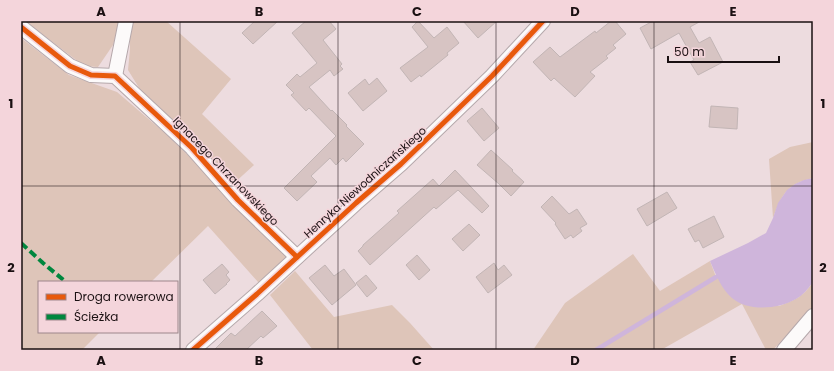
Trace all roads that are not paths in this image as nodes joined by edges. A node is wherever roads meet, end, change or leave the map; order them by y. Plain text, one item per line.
1 (126, 21) edge
2 (543, 21) edge
3 (21, 27) edge
4 (115, 76) junction
5 (297, 257) junction
6 (813, 316) edge
7 (193, 350) edge
8 (784, 350) edge

1 - 4 street
2 - 5 street, Henryka Niewodniczańskiego
3 - 4 street
4 - 5 street, Ignacego Chrzanowskiego
5 - 7 street, Henryka Niewodniczańskiego
6 - 8 street

